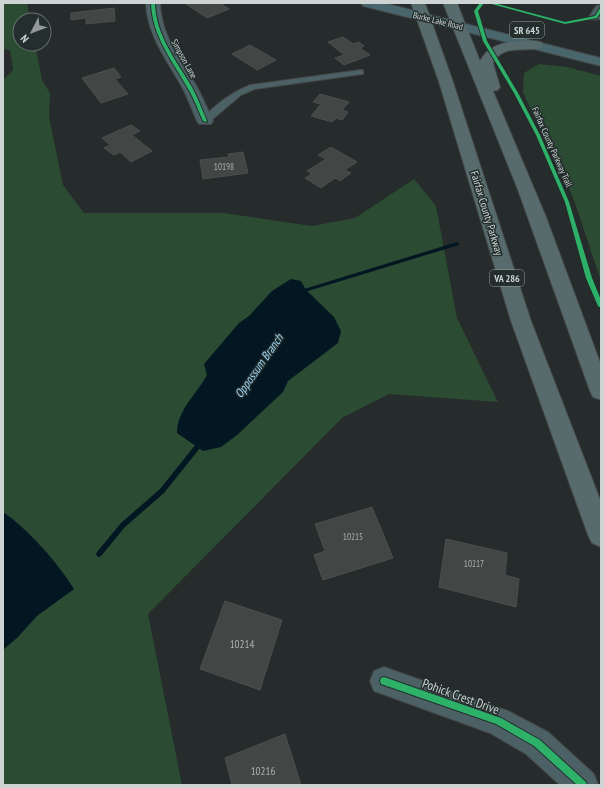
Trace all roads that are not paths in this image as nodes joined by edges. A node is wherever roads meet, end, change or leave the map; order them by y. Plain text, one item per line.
1 (153, 3) edge
2 (368, 3) edge
3 (419, 7) edge
4 (453, 13) edge
5 (536, 45) junction
6 (601, 49) edge
7 (601, 62) edge
8 (360, 72) dead end
9 (205, 121) joint
10 (500, 124) junction
11 (601, 391) edge
12 (601, 535) edge
13 (384, 680) dead end
14 (583, 785) edge

1 - 9 street, Simpson Lane
2 - 3 main road, Burke Lake Road / SR 645
3 - 4 main road, Burke Lake Road / SR 645
3 - 12 highway, Fairfax County Parkway / VA 286
4 - 5 main road, Burke Lake Road / SR 645
4 - 6 main road, Burke Lake Road / SR 645
4 - 10 highway
5 - 7 main road, Burke Lake Road / SR 645
5 - 10 highway
8 - 9 lane
10 - 11 highway
13 - 14 street, Pohick Crest Drive

